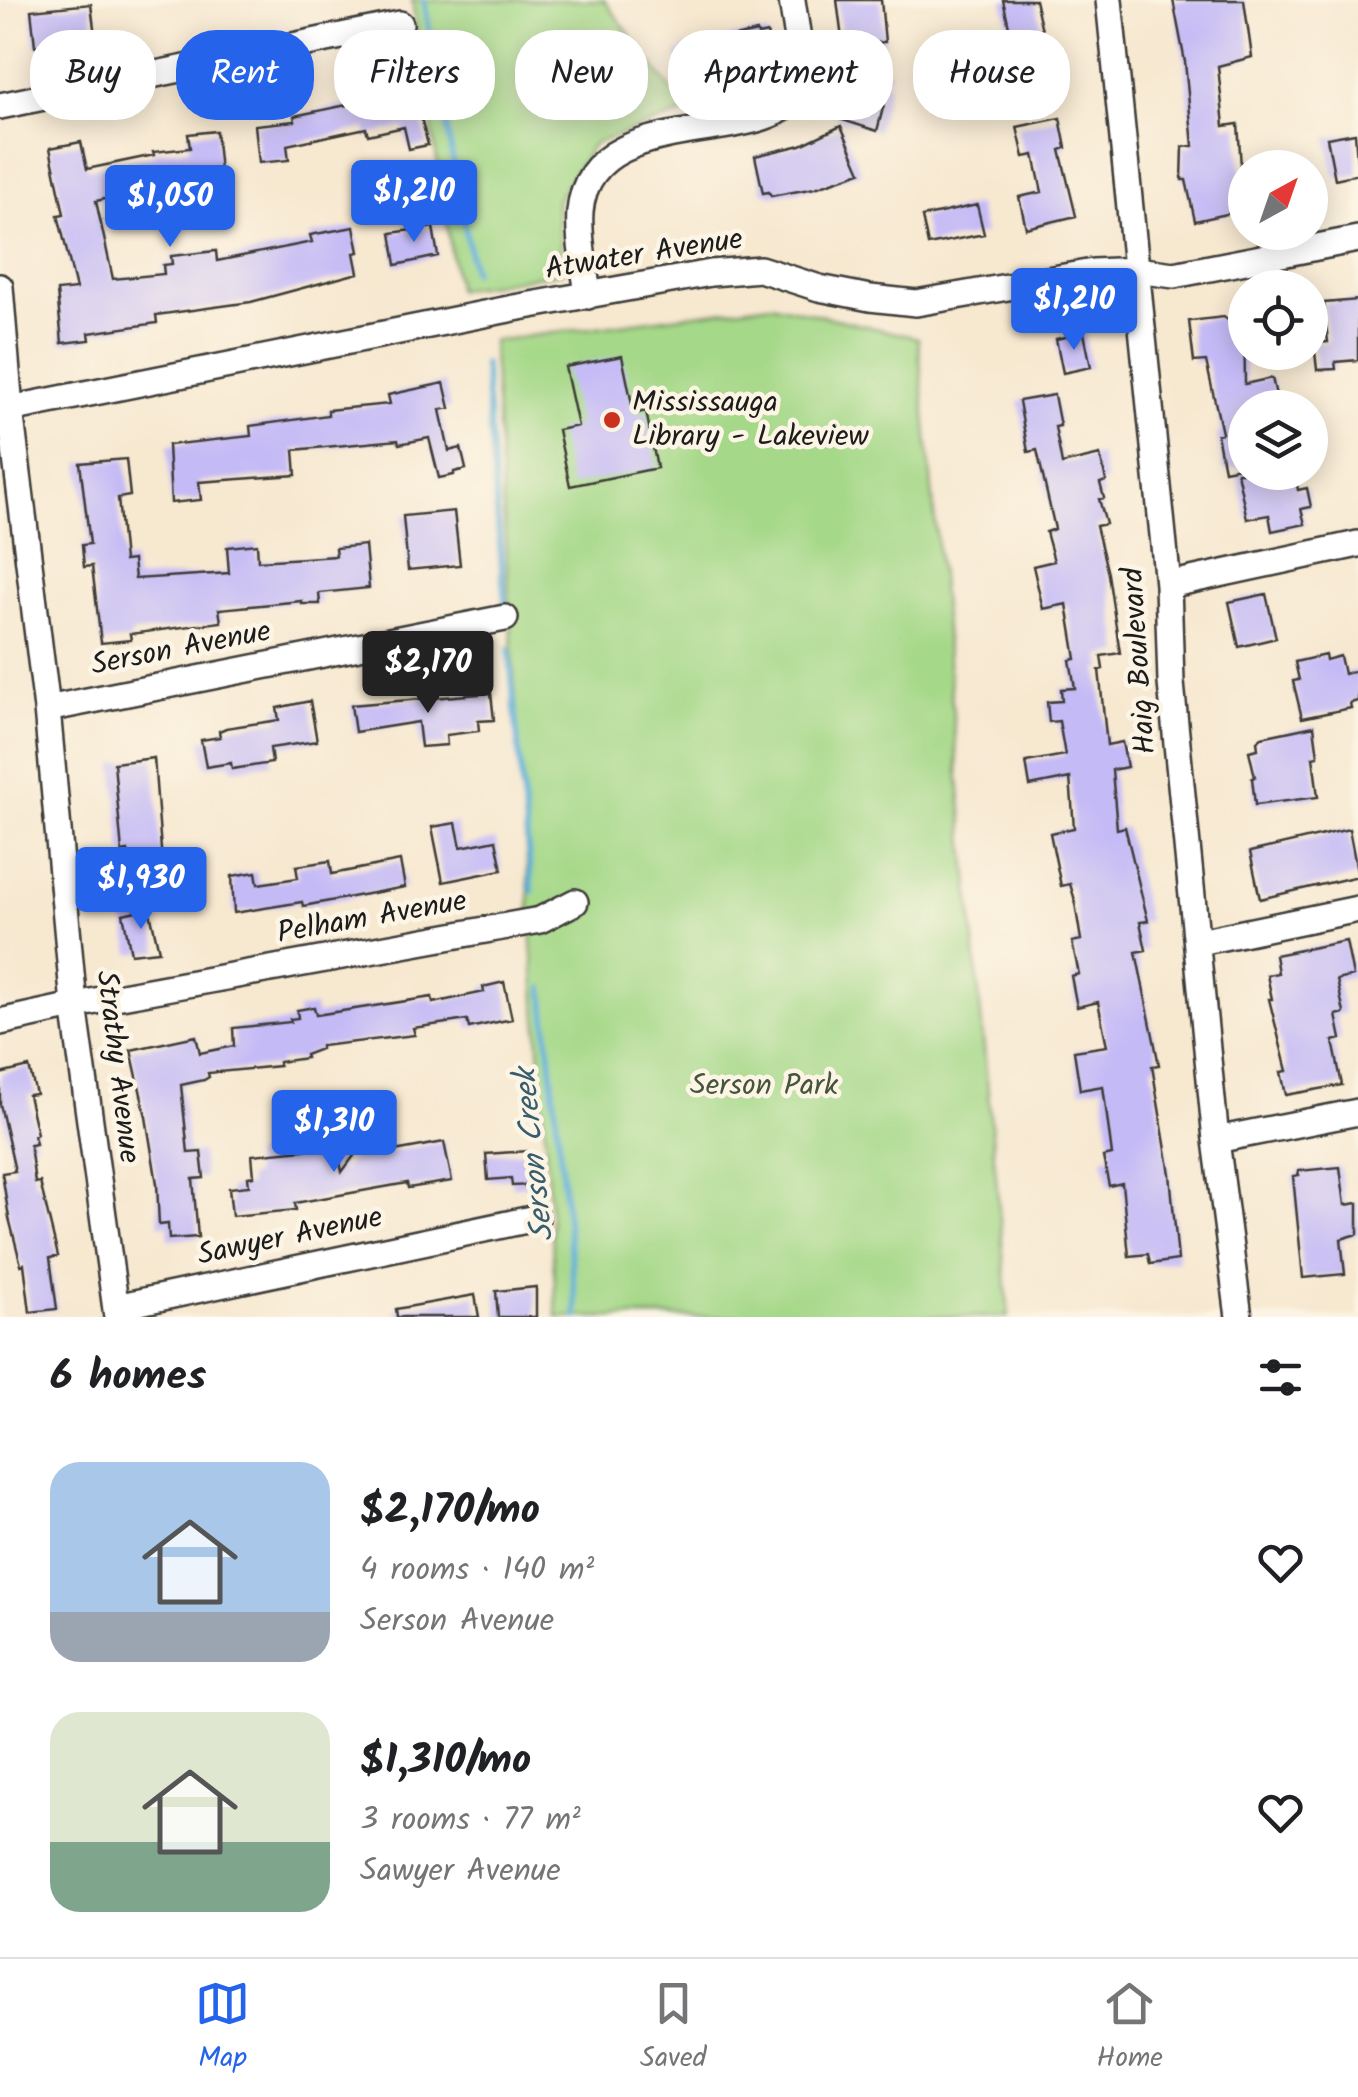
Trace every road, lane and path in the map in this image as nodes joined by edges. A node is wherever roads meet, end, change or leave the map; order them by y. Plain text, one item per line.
1 (792, 0) edge
2 (1109, 0) edge
3 (400, 24) dead end
4 (0, 106) edge
5 (1358, 239) edge
6 (1137, 270) junction
7 (0, 287) edge
8 (588, 296) junction
9 (5, 410) edge
10 (1358, 544) edge
11 (1168, 584) junction
12 (506, 618) dead end
13 (47, 709) junction
14 (575, 902) dead end
15 (1358, 909) edge
16 (1199, 942) junction
17 (74, 1005) junction
18 (0, 1022) edge
19 (1358, 1112) edge
20 (1216, 1140) junction
21 (536, 1218) dead end
22 (116, 1312) edge
23 (1239, 1317) edge

1 - 8 street
2 - 6 street, Haig Boulevard
3 - 4 street
5 - 6 street, Atwater Avenue
6 - 8 street, Atwater Avenue
6 - 11 street, Haig Boulevard
7 - 9 street, Strathy Avenue
8 - 9 street, Atwater Avenue
9 - 13 street, Strathy Avenue
10 - 11 street
11 - 16 street, Haig Boulevard
12 - 13 street, Serson Avenue
13 - 17 street, Strathy Avenue
14 - 17 street, Pelham Avenue
15 - 16 street
16 - 20 street, Haig Boulevard
17 - 18 street, Pelham Avenue
17 - 22 street, Strathy Avenue
19 - 20 street
20 - 23 street, Haig Boulevard
21 - 22 street, Sawyer Avenue

